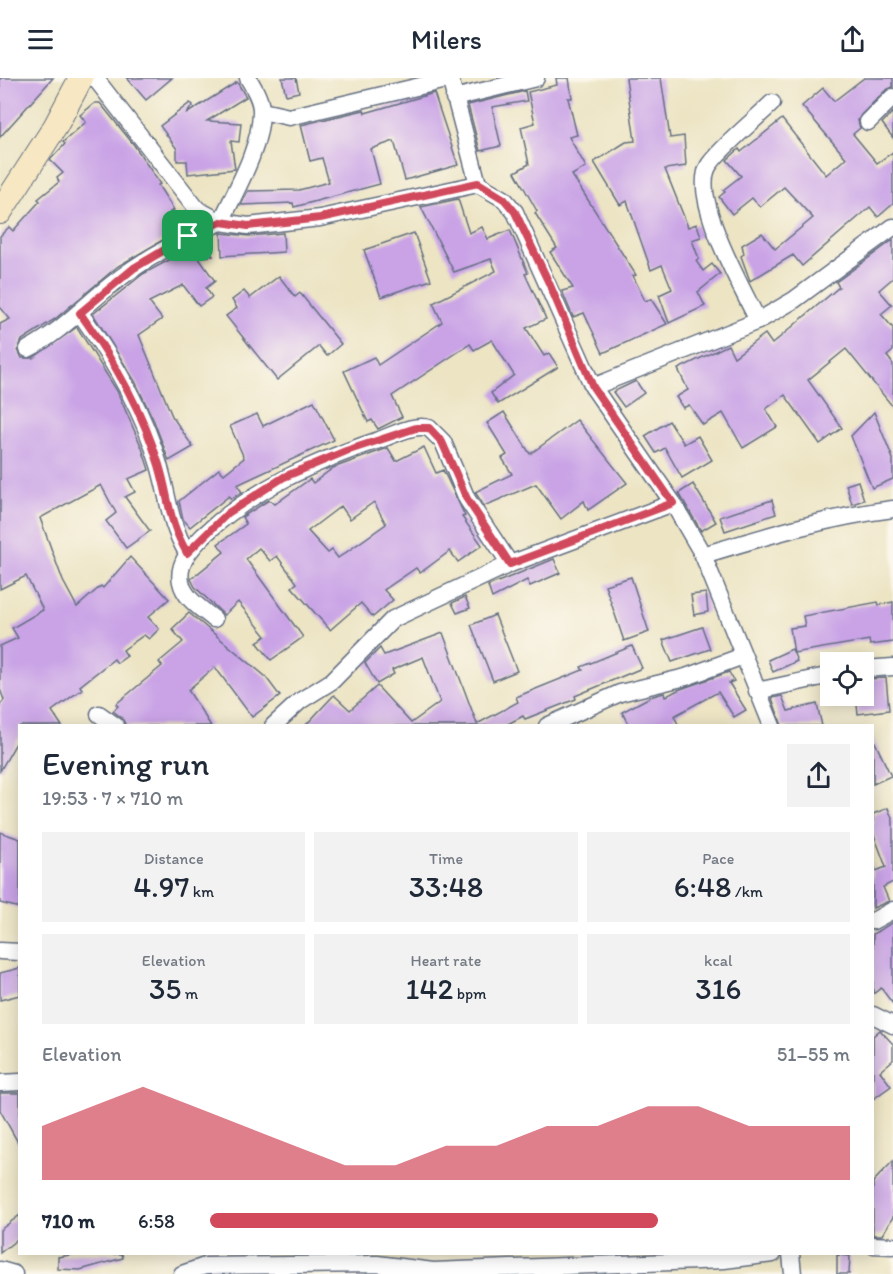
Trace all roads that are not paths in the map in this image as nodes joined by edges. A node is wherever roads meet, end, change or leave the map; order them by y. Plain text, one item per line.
1 (81, 78) edge
2 (95, 78) edge
3 (248, 78) edge
4 (450, 78) edge
5 (536, 78) edge
6 (893, 97) edge
7 (454, 98) junction
8 (772, 103) dead end
9 (262, 111) junction
10 (868, 122) dead end
11 (478, 183) junction
12 (0, 212) edge
13 (221, 222) junction
14 (893, 227) edge
15 (80, 313) junction
16 (758, 321) junction
17 (28, 349) dead end
18 (593, 387) junction
19 (673, 503) junction
20 (893, 509) edge
21 (187, 553) junction
22 (703, 555) junction
23 (510, 564) junction
24 (214, 619) dead end
25 (743, 656) junction
26 (893, 667) edge
27 (874, 668) edge
28 (820, 678) edge
29 (757, 692) junction
30 (99, 714) dead end
31 (582, 719) edge
32 (113, 724) edge
33 (275, 724) edge
34 (557, 724) edge
35 (771, 724) edge
36 (893, 910) edge
37 (874, 920) edge
38 (0, 951) edge
39 (18, 952) edge
40 (874, 1016) edge
41 (893, 1025) edge
42 (18, 1082) edge
43 (0, 1083) edge
44 (874, 1245) edge
45 (893, 1246) edge
46 (488, 1255) edge
47 (765, 1255) edge
48 (791, 1255) edge
49 (275, 1259) edge
50 (380, 1259) edge
51 (605, 1269) edge
52 (0, 1270) edge
53 (481, 1270) junction
54 (434, 1273) edge
55 (14, 1274) edge
56 (182, 1274) edge
57 (793, 1274) edge

1 - 12 street
2 - 13 street
3 - 9 street
4 - 7 street
4 - 9 street
5 - 7 street
6 - 10 street
7 - 11 street
8 - 16 street
9 - 13 street
11 - 13 street
11 - 18 street
13 - 15 street
14 - 16 street
15 - 17 street
15 - 21 street
16 - 18 street
18 - 19 street
19 - 22 street
19 - 23 street
20 - 22 street
21 - 23 street
21 - 24 street
22 - 25 street
23 - 33 street
25 - 29 street
25 - 31 street
26 - 27 street
28 - 29 street
29 - 35 street
30 - 32 street
31 - 34 street
36 - 37 street
38 - 39 street
40 - 41 street
42 - 43 street
44 - 45 street
46 - 53 street
47 - 51 street
48 - 57 street
49 - 50 street
49 - 56 street
50 - 54 street
51 - 53 street
52 - 55 street
53 - 54 street

